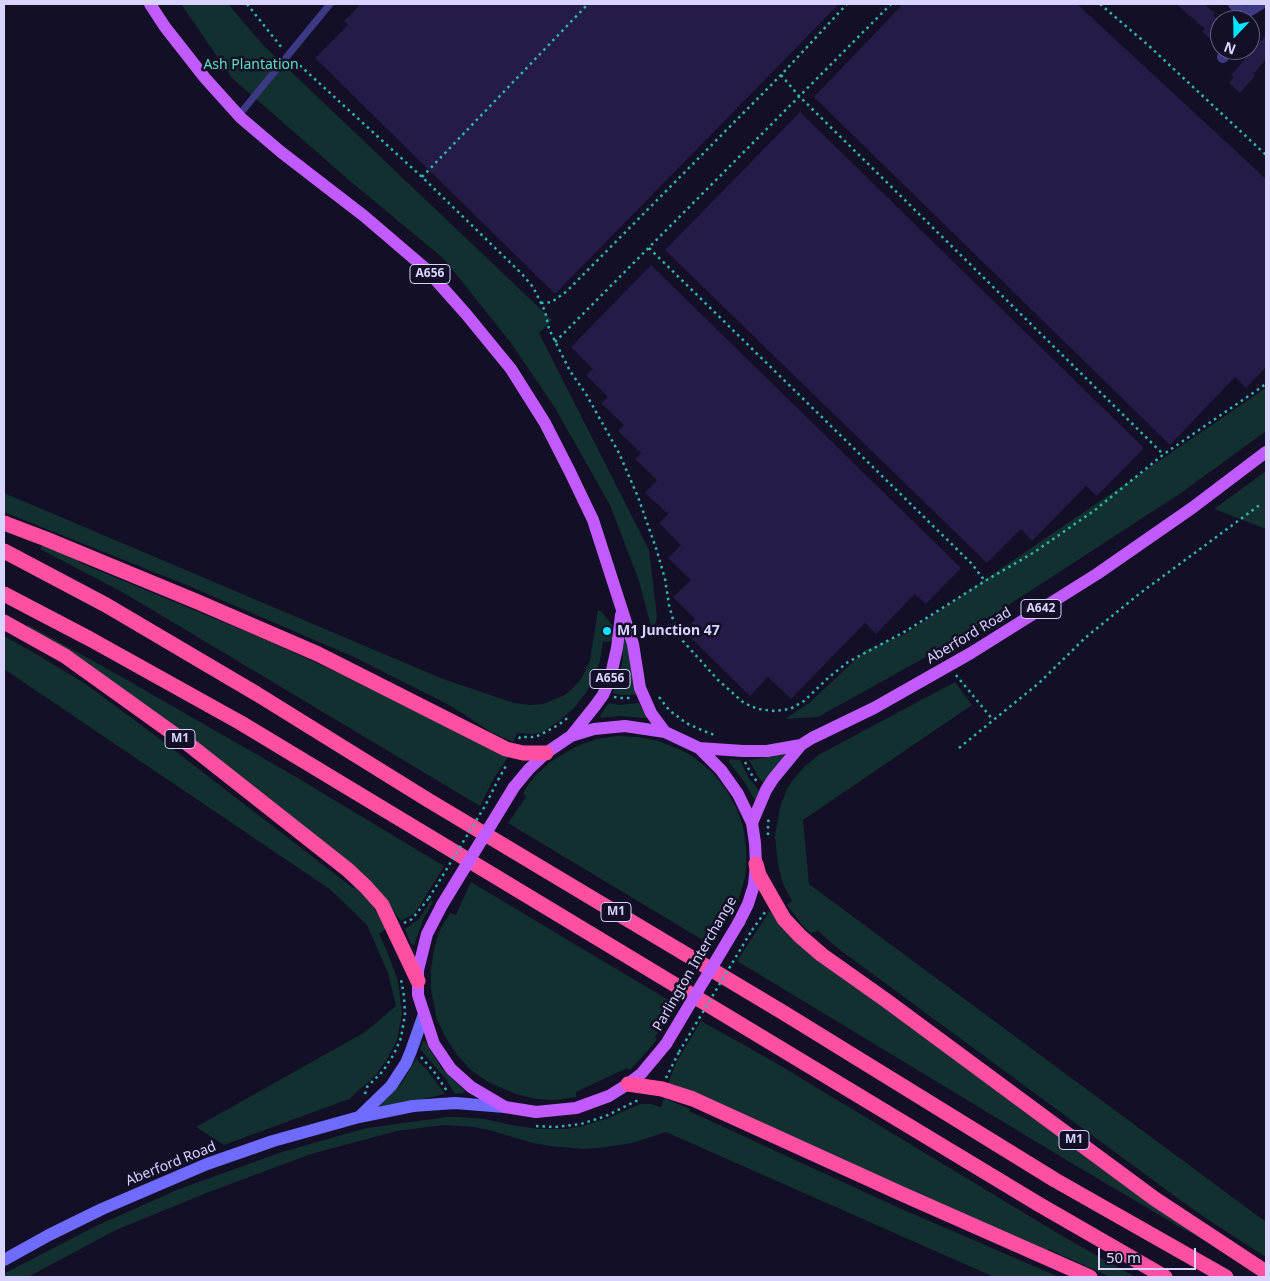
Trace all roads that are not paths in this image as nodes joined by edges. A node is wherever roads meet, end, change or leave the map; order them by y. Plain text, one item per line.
1 (150, 4) edge
2 (330, 4) edge
3 (238, 115) junction
4 (1266, 452) edge
5 (4, 523) edge
6 (4, 551) edge
7 (4, 594) edge
8 (622, 610) junction
9 (4, 622) edge
10 (665, 732) junction
11 (570, 736) junction
12 (801, 745) junction
13 (699, 748) junction
14 (546, 753) junction
15 (752, 824) junction
16 (756, 864) junction
17 (418, 981) junction
18 (424, 1014) junction
19 (628, 1084) junction
20 (505, 1107) junction
21 (359, 1117) junction
22 (4, 1260) edge
23 (1266, 1272) edge
24 (1090, 1277) edge
25 (1165, 1277) edge
26 (1226, 1277) edge

1 - 3 main road, A656
2 - 3 lane
3 - 8 main road, A656
4 - 12 main road, Aberford Road / A642
5 - 14 highway
6 - 26 highway, M1
7 - 25 highway, M1
8 - 10 main road, A656
8 - 11 main road, A656
9 - 17 highway, M1
10 - 11 main road, Parlington Interchange
10 - 13 main road, Parlington Interchange
11 - 14 main road, Parlington Interchange
12 - 13 main road, Aberford Road / A642
12 - 15 main road, Aberford Road / A642
13 - 15 main road, Parlington Interchange
14 - 17 main road, Parlington Interchange, bridge
15 - 16 main road, Parlington Interchange
16 - 19 main road, Parlington Interchange, bridge
16 - 23 highway, M1
17 - 18 main road, Parlington Interchange
18 - 20 main road, Parlington Interchange
18 - 21 main road, Aberford Road
19 - 20 main road, Parlington Interchange
19 - 24 highway
20 - 21 main road, Aberford Road
21 - 22 main road, Aberford Road

